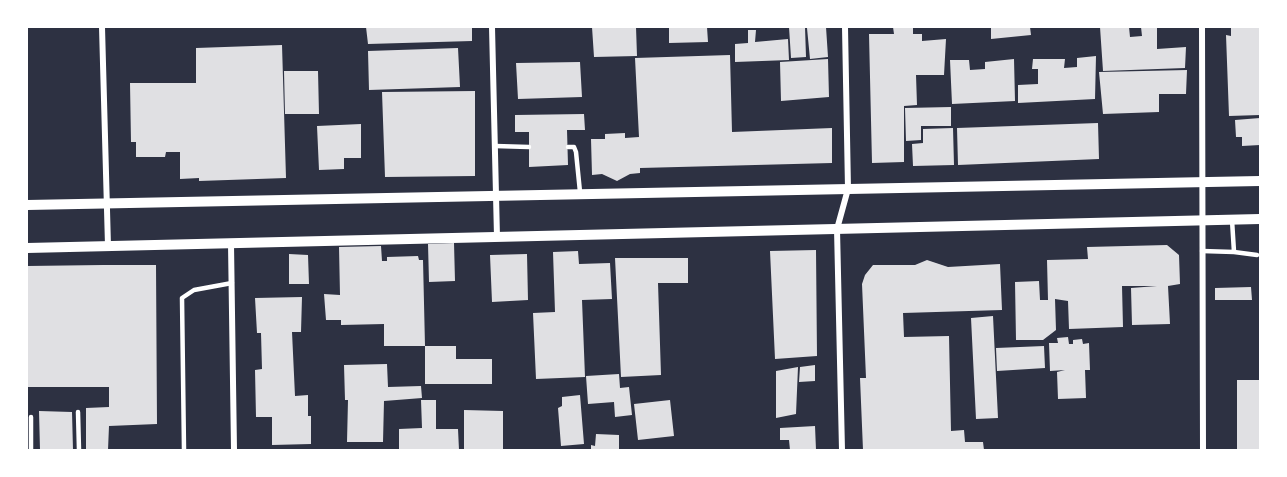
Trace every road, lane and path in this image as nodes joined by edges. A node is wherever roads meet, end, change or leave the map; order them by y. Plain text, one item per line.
1 (102, 27) edge
2 (492, 27) edge
3 (845, 27) edge
4 (1202, 27) edge
5 (495, 146) junction
6 (529, 147) dead end
7 (568, 147) dead end
8 (1260, 181) edge
9 (1203, 182) junction
10 (848, 189) junction
11 (580, 195) junction
12 (496, 197) junction
13 (106, 203) junction
14 (27, 205) edge
15 (1260, 219) edge
16 (1202, 220) junction
17 (1233, 220) junction
18 (837, 229) junction
19 (497, 238) junction
20 (231, 244) junction
21 (108, 246) junction
22 (27, 248) edge
23 (1202, 251) junction
24 (1234, 252) junction
25 (1257, 255) dead end
26 (232, 283) junction
27 (78, 412) dead end
28 (31, 417) dead end
29 (30, 450) edge
30 (79, 450) edge
31 (184, 450) edge
32 (234, 450) edge
33 (842, 450) edge
34 (1203, 450) edge

1 - 13 street
2 - 5 street
3 - 10 street
4 - 9 street
5 - 6 lane
5 - 12 street
7 - 11 lane
8 - 9 street
9 - 10 street
9 - 16 street
10 - 11 street
10 - 18 street
11 - 12 street
12 - 13 street
12 - 19 street
13 - 14 street
13 - 21 street
15 - 17 street
16 - 17 street
16 - 18 street
16 - 23 street
17 - 24 lane
18 - 19 street
18 - 33 street
19 - 20 street
20 - 21 street
20 - 26 street
21 - 22 street
23 - 24 lane
23 - 34 street
24 - 25 lane
26 - 31 lane
26 - 32 street
27 - 30 lane
28 - 29 lane

